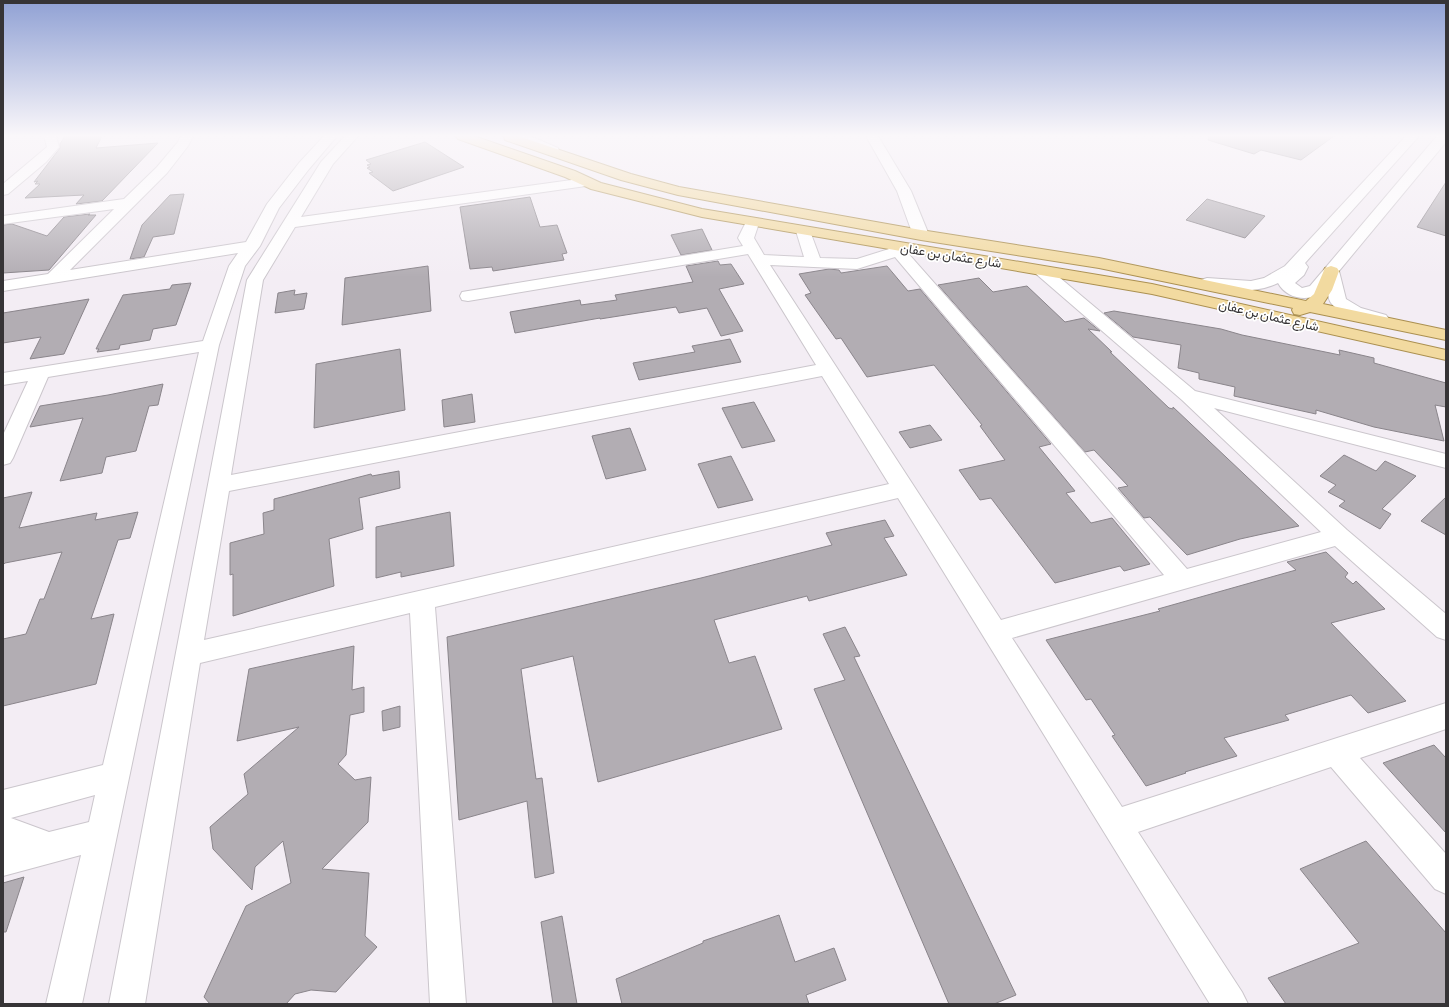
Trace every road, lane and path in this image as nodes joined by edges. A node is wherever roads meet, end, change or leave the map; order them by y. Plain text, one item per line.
1 (12, 183) edge
2 (149, 183) edge
3 (291, 183) edge
4 (315, 183) edge
5 (563, 183) edge
6 (589, 183) edge
7 (627, 183) edge
8 (648, 183) edge
9 (899, 183) edge
10 (1370, 183) edge
11 (1405, 183) edge
12 (3, 192) edge
13 (717, 199) junction
14 (128, 203) junction
15 (3, 220) edge
16 (291, 223) junction
17 (752, 223) junction
18 (803, 231) junction
19 (921, 234) junction
20 (252, 246) junction
21 (896, 249) junction
22 (1306, 253) junction
23 (756, 255) junction
24 (814, 262) junction
25 (237, 266) junction
26 (1041, 270) junction
27 (1331, 271) junction
28 (52, 279) junction
29 (1194, 282) junction
30 (3, 286) edge
31 (468, 296) dead end
32 (3, 298) edge
33 (1309, 307) junction
34 (1244, 309) junction
35 (1414, 329) junction
36 (1446, 335) edge
37 (210, 345) junction
38 (1446, 355) edge
39 (827, 369) junction
40 (42, 373) junction
41 (3, 379) edge
42 (1189, 396) junction
43 (3, 458) edge
44 (1446, 460) edge
45 (219, 485) junction
46 (903, 489) junction
47 (1339, 536) junction
48 (1182, 580) junction
49 (422, 602) junction
50 (1446, 629) edge
51 (994, 632) junction
52 (190, 654) junction
53 (1446, 716) edge
54 (1336, 752) junction
55 (115, 776) junction
56 (3, 805) edge
57 (1116, 824) junction
58 (3, 830) edge
59 (102, 834) junction
60 (49, 848) junction
61 (3, 860) edge
62 (1446, 878) edge
63 (64, 1004) edge
64 (127, 1004) edge
65 (448, 1004) edge
66 (1230, 1004) edge

1 - 12 street
2 - 14 street
3 - 20 street
4 - 16 street
5 - 16 street
6 - 17 main road, شارع عثمان بن عفان
7 - 13 main road
8 - 13 main road, شارع عثمان بن عفان
9 - 19 street
10 - 22 street
11 - 27 street
13 - 19 main road, شارع عثمان بن عفان
14 - 15 street
14 - 28 street
16 - 45 street
17 - 18 main road, شارع عثمان بن عفان
17 - 23 street
18 - 21 main road, شارع عثمان بن عفان
18 - 24 street
19 - 29 main road, شارع عثمان بن عفان
20 - 25 street
20 - 28 street
21 - 24 street
21 - 26 main road, شارع عثمان بن عفان
21 - 48 street
22 - 27 street
22 - 29 street
23 - 24 street
23 - 31 street
23 - 39 street
25 - 32 street
25 - 37 street
26 - 34 main road, شارع عثمان بن عفان
26 - 42 street
27 - 33 main road
27 - 35 street
28 - 30 street
29 - 33 main road, شارع عثمان بن عفان
33 - 34 main road
33 - 35 main road, شارع عثمان بن عفان
34 - 38 main road, شارع عثمان بن عفان
35 - 36 main road, شارع عثمان بن عفان
37 - 40 street
37 - 55 street
39 - 45 street
39 - 46 street
40 - 41 street
40 - 43 street
42 - 44 street
42 - 47 street
45 - 52 street
46 - 49 street
46 - 51 street
47 - 48 street
47 - 50 street
48 - 51 street
49 - 52 street
49 - 65 street
51 - 57 street
52 - 64 street
53 - 54 street
54 - 57 street
54 - 62 street
55 - 56 street
55 - 59 street
57 - 66 street
58 - 60 street
59 - 60 street
59 - 63 street
60 - 61 street

